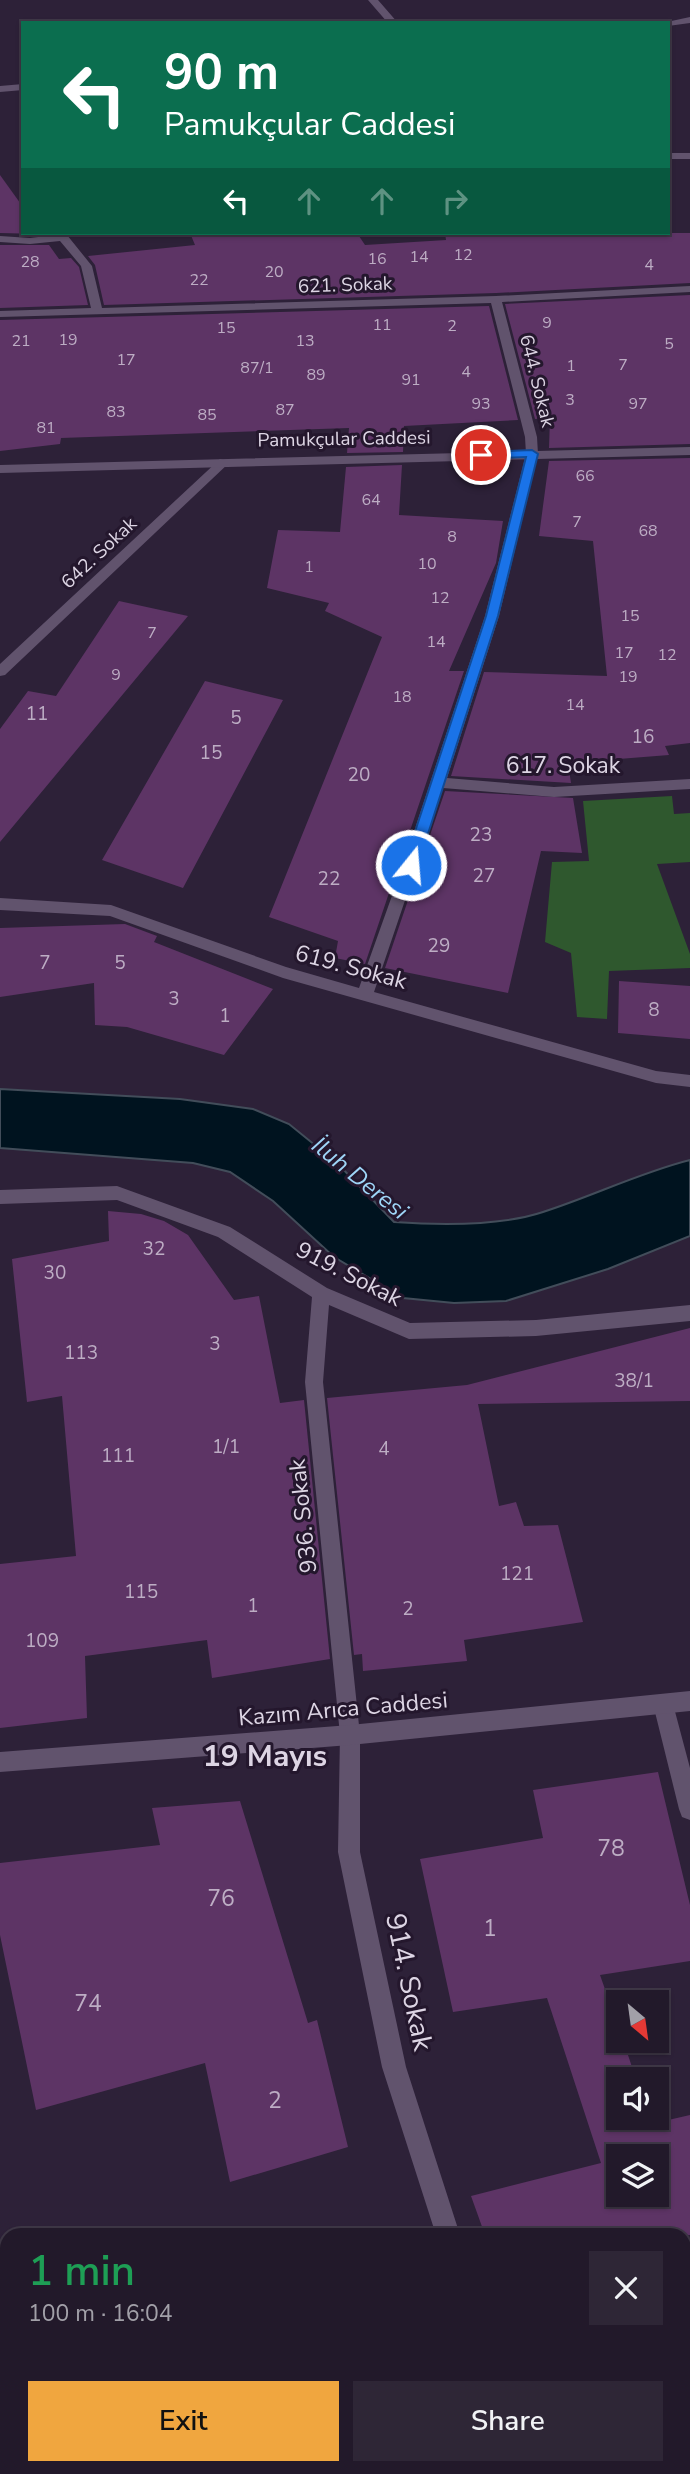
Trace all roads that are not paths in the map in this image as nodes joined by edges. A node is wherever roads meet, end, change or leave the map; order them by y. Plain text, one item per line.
1 (373, 0) edge
2 (690, 20) edge
3 (391, 21) edge
4 (670, 23) edge
5 (21, 87) edge
6 (0, 89) edge
7 (670, 156) edge
8 (690, 156) edge
9 (66, 235) edge
10 (0, 239) edge
11 (690, 289) edge
12 (496, 299) junction
13 (97, 310) junction
14 (0, 314) edge
15 (690, 451) edge
16 (532, 454) junction
17 (224, 462) junction
18 (0, 469) edge
19 (0, 672) edge
20 (436, 782) junction
21 (690, 785) edge
22 (0, 904) edge
23 (365, 994) junction
24 (690, 1081) edge
25 (0, 1197) edge
26 (321, 1293) junction
27 (690, 1313) edge
28 (690, 1701) edge
29 (663, 1704) junction
30 (350, 1735) junction
31 (0, 1762) edge
32 (690, 1809) edge
33 (446, 2228) edge

1 - 3 street
2 - 4 street
5 - 6 street
7 - 8 street
9 - 10 street
9 - 13 street
11 - 12 street, 621. Sokak
12 - 13 street, 621. Sokak
12 - 16 street, 644. Sokak
13 - 14 street, 621. Sokak
15 - 16 street, Pamukçular Caddesi
16 - 17 street, Pamukçular Caddesi
16 - 20 street, 644. Sokak
17 - 18 street, Pamukçular Caddesi
17 - 19 street, 642. Sokak
20 - 21 street, 617. Sokak
20 - 23 street, 644. Sokak
22 - 23 street, 619. Sokak
23 - 24 street, 619. Sokak
25 - 26 street, 919. Sokak
26 - 27 street, 919. Sokak
26 - 30 street, 936. Sokak
28 - 29 street, Kazım Arıca Caddesi
29 - 30 street, Kazım Arıca Caddesi
29 - 32 street
30 - 31 street, Kazım Arıca Caddesi
30 - 33 street, 914. Sokak

